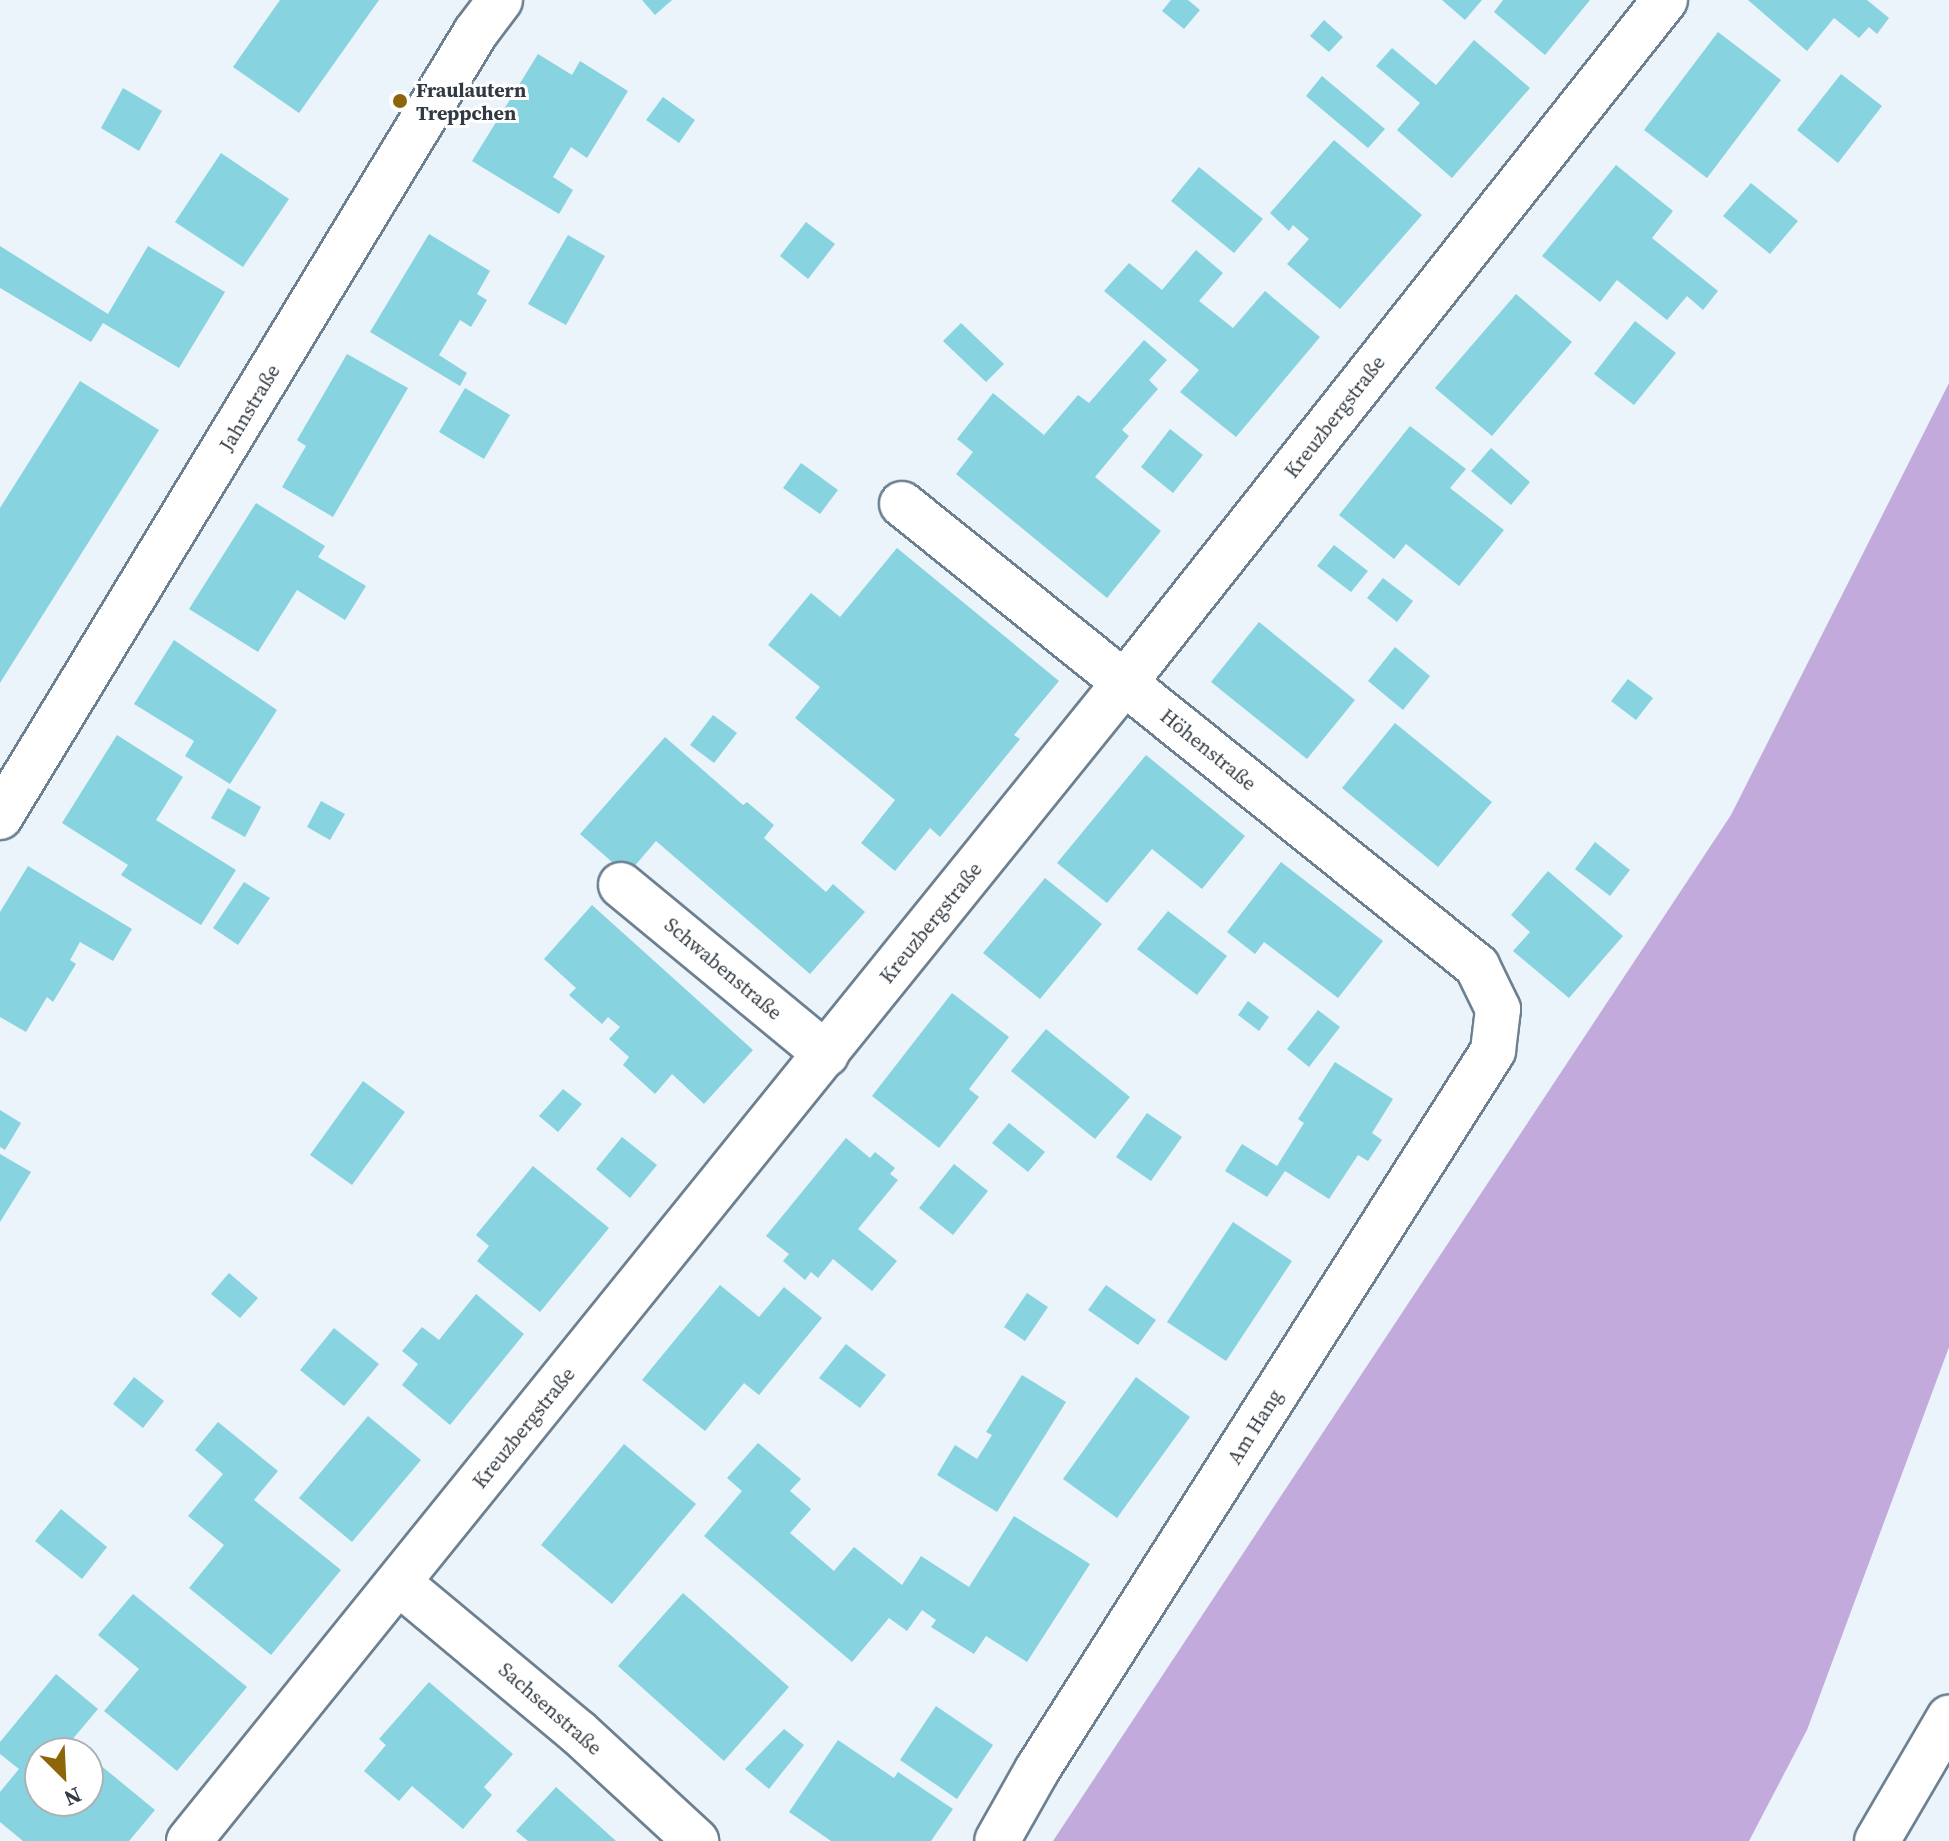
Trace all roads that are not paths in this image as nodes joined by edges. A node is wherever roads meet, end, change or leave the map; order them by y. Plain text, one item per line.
1 (500, 0) edge
2 (1665, 0) edge
3 (902, 504) dead end
4 (1125, 682) junction
5 (0, 817) edge
6 (621, 885) dead end
7 (1498, 1009) joint
8 (826, 1054) junction
9 (399, 1583) junction
10 (1949, 1718) edge
11 (189, 1841) edge
12 (696, 1841) edge
13 (997, 1841) edge
14 (1877, 1841) edge

1 - 5 street, Jahnstraße
2 - 4 street, Kreuzbergstraße
3 - 4 street, Höhenstraße
4 - 7 street, Höhenstraße
4 - 8 street, Kreuzbergstraße
6 - 8 street, Schwabenstraße
7 - 13 street, Am Hang
8 - 9 street, Kreuzbergstraße
9 - 11 street, Kreuzbergstraße
9 - 12 street, Sachsenstraße
10 - 14 street

